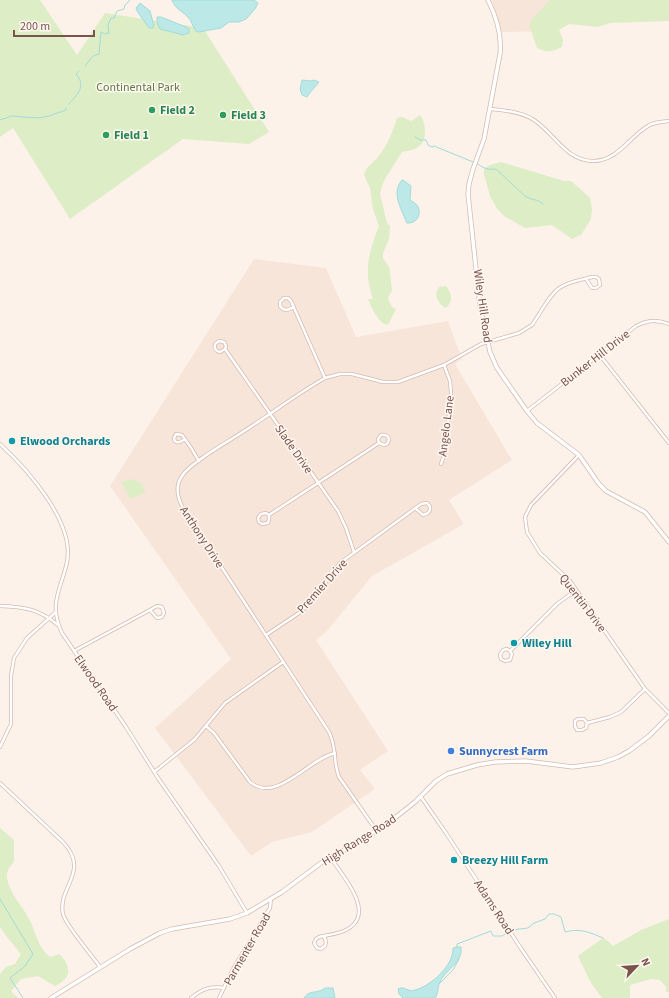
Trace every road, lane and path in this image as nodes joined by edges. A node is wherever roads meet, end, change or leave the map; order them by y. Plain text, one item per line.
1 (488, 0) edge
2 (489, 109) junction
3 (669, 121) edge
4 (586, 279) junction
5 (294, 307) junction
6 (669, 324) edge
7 (488, 341) junction
8 (225, 349) junction
9 (599, 354) junction
10 (444, 365) junction
11 (325, 378) junction
12 (526, 411) junction
13 (270, 414) junction
14 (185, 439) junction
15 (379, 443) junction
16 (669, 443) edge
17 (0, 444) edge
18 (579, 455) junction
19 (199, 461) junction
20 (441, 464) dead end
21 (318, 483) junction
22 (416, 508) junction
23 (268, 516) junction
24 (669, 542) edge
25 (354, 552) junction
26 (576, 590) junction
27 (0, 606) edge
28 (150, 610) junction
29 (56, 612) junction
30 (50, 618) junction
31 (59, 626) junction
32 (266, 635) junction
33 (74, 651) junction
34 (510, 651) junction
35 (283, 662) junction
36 (645, 689) junction
37 (669, 713) edge
38 (669, 716) edge
39 (587, 723) junction
40 (206, 726) junction
41 (0, 746) edge
42 (335, 753) junction
43 (154, 772) junction
44 (0, 783) edge
45 (420, 796) junction
46 (376, 830) junction
47 (330, 857) junction
48 (272, 898) junction
49 (247, 913) junction
50 (324, 936) junction
51 (100, 967) junction
52 (224, 988) junction
53 (51, 998) edge
54 (191, 998) edge
55 (219, 998) edge
56 (555, 998) edge

1 - 2 street, Wiley Hill Road
2 - 3 street
2 - 7 street, Wiley Hill Road
4 - 4 street
4 - 7 street, Anthony Drive
5 - 5 street
5 - 11 street
6 - 9 street, Bunker Hill Drive
7 - 10 street, Anthony Drive
7 - 12 street, Wiley Hill Road
8 - 8 street, Slade Drive
8 - 13 street, Slade Drive
9 - 12 street, Bunker Hill Drive
9 - 16 street
10 - 11 street, Anthony Drive
10 - 20 street, Angelo Lane
11 - 13 street, Anthony Drive
12 - 18 street, Wiley Hill Road
13 - 19 street, Anthony Drive
13 - 21 street, Slade Drive
14 - 14 street
14 - 19 street
15 - 15 street
15 - 21 street
17 - 29 street, Elwood Road
18 - 24 street, Wiley Hill Road
18 - 26 street, Quentin Drive
19 - 32 street, Anthony Drive
21 - 23 street
21 - 25 street, Slade Drive
22 - 22 street
22 - 25 street, Premier Drive
23 - 23 street
25 - 32 street, Premier Drive
26 - 34 street
26 - 36 street, Quentin Drive
27 - 30 street
28 - 28 street
28 - 33 street
29 - 30 street
29 - 31 street, Elwood Road
30 - 31 street
30 - 41 street
31 - 33 street, Elwood Road
32 - 35 street, Anthony Drive
33 - 43 street, Elwood Road
34 - 34 street
35 - 40 street
35 - 42 street, Anthony Drive
36 - 37 street, Quentin Drive
36 - 39 street
38 - 45 street, High Range Road
39 - 39 street
40 - 42 street
40 - 43 street
42 - 46 street, Anthony Drive
43 - 49 street, Elwood Road
44 - 51 street
45 - 46 street, High Range Road
45 - 56 street, Adams Road
46 - 47 street, High Range Road
47 - 48 street, High Range Road
47 - 50 street
48 - 49 street, High Range Road
48 - 52 street, Parmenter Road
49 - 51 street, High Range Road
50 - 50 street
51 - 53 street, High Range Road
52 - 54 street
52 - 55 street, Parmenter Road

